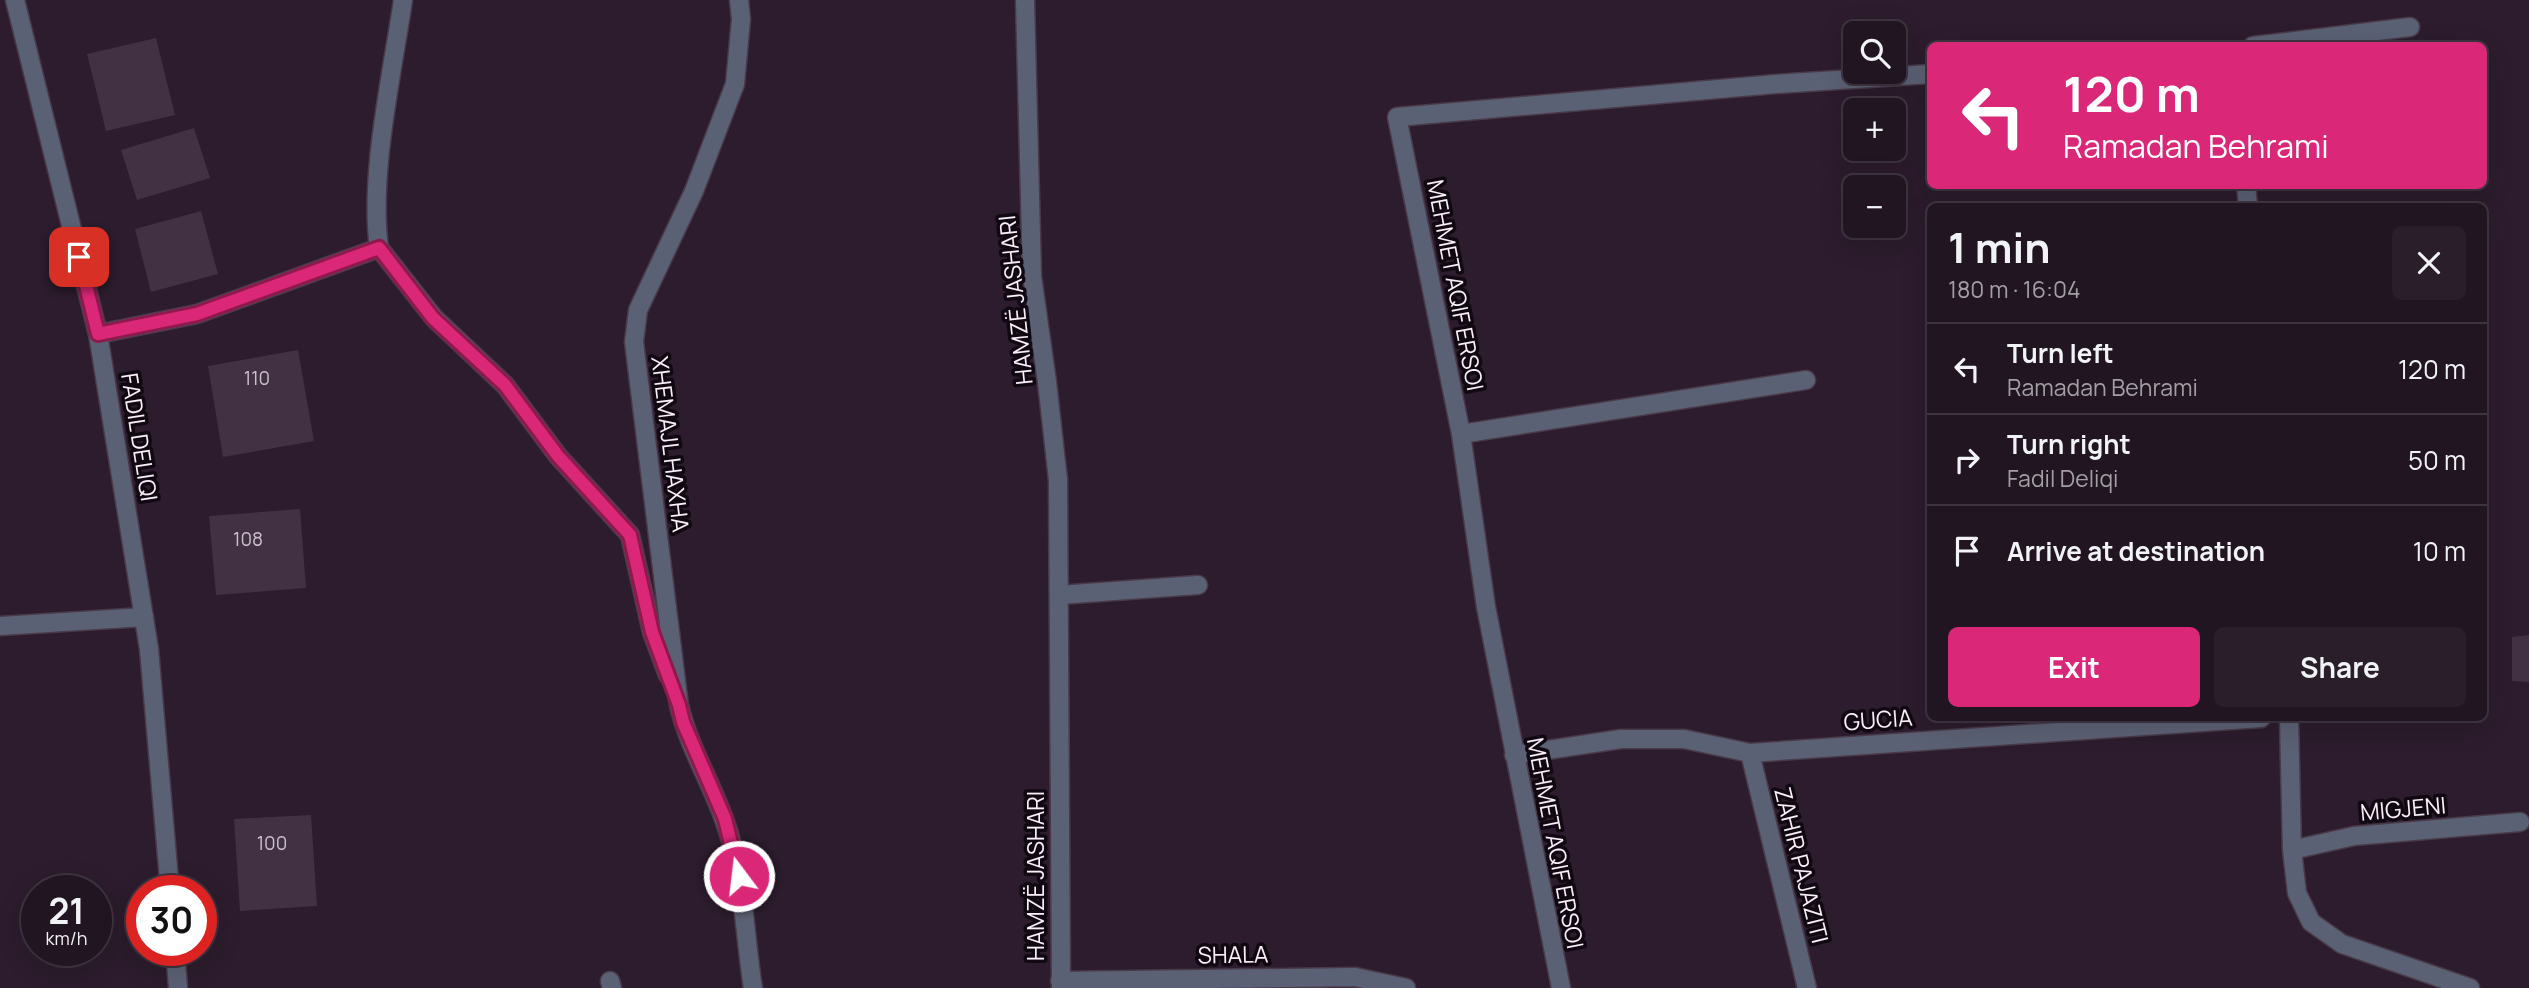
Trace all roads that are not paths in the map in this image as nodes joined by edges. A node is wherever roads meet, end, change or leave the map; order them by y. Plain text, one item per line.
1 (15, 0) edge
2 (403, 0) edge
3 (739, 0) edge
4 (1025, 0) edge
5 (2410, 27) dead end
6 (2286, 42) edge
7 (1927, 74) edge
8 (379, 248) junction
9 (98, 334) junction
10 (1806, 380) dead end
11 (1461, 434) junction
12 (1198, 585) dead end
13 (1059, 595) junction
14 (144, 617) junction
15 (0, 626) edge
16 (679, 705) junction
17 (2216, 721) edge
18 (2289, 721) edge
19 (1750, 753) junction
20 (1514, 755) junction
21 (2520, 822) dead end
22 (2292, 850) junction
23 (169, 875) edge
24 (176, 966) edge
25 (1060, 984) edge
26 (178, 988) edge
27 (752, 988) edge
28 (1406, 988) edge
29 (1561, 988) edge
30 (1807, 988) edge
31 (2470, 988) edge

1 - 9 street, FADIL DELIQI
2 - 8 street
3 - 16 street, XHEMAJL HAXHA
4 - 13 street, HAMZË JASHARI
5 - 6 street
7 - 11 street, MEHMET AQIF ERSOI
8 - 9 street
8 - 16 street, XHEMAJL HAXHA
9 - 14 street, FADIL DELIQI
10 - 11 street
11 - 20 street, MEHMET AQIF ERSOI
12 - 13 street
13 - 25 street, HAMZË JASHARI
14 - 15 street
14 - 23 street, FADIL DELIQI
16 - 27 street, XHEMAJL HAXHA
17 - 19 street, GUCIA
18 - 22 street
19 - 20 street, GUCIA
19 - 30 street, ZAHIR PAJAZITI
20 - 29 street, MEHMET AQIF ERSOI
21 - 22 street, MIGJENI
22 - 31 street
24 - 26 street
25 - 28 street, SHALA

